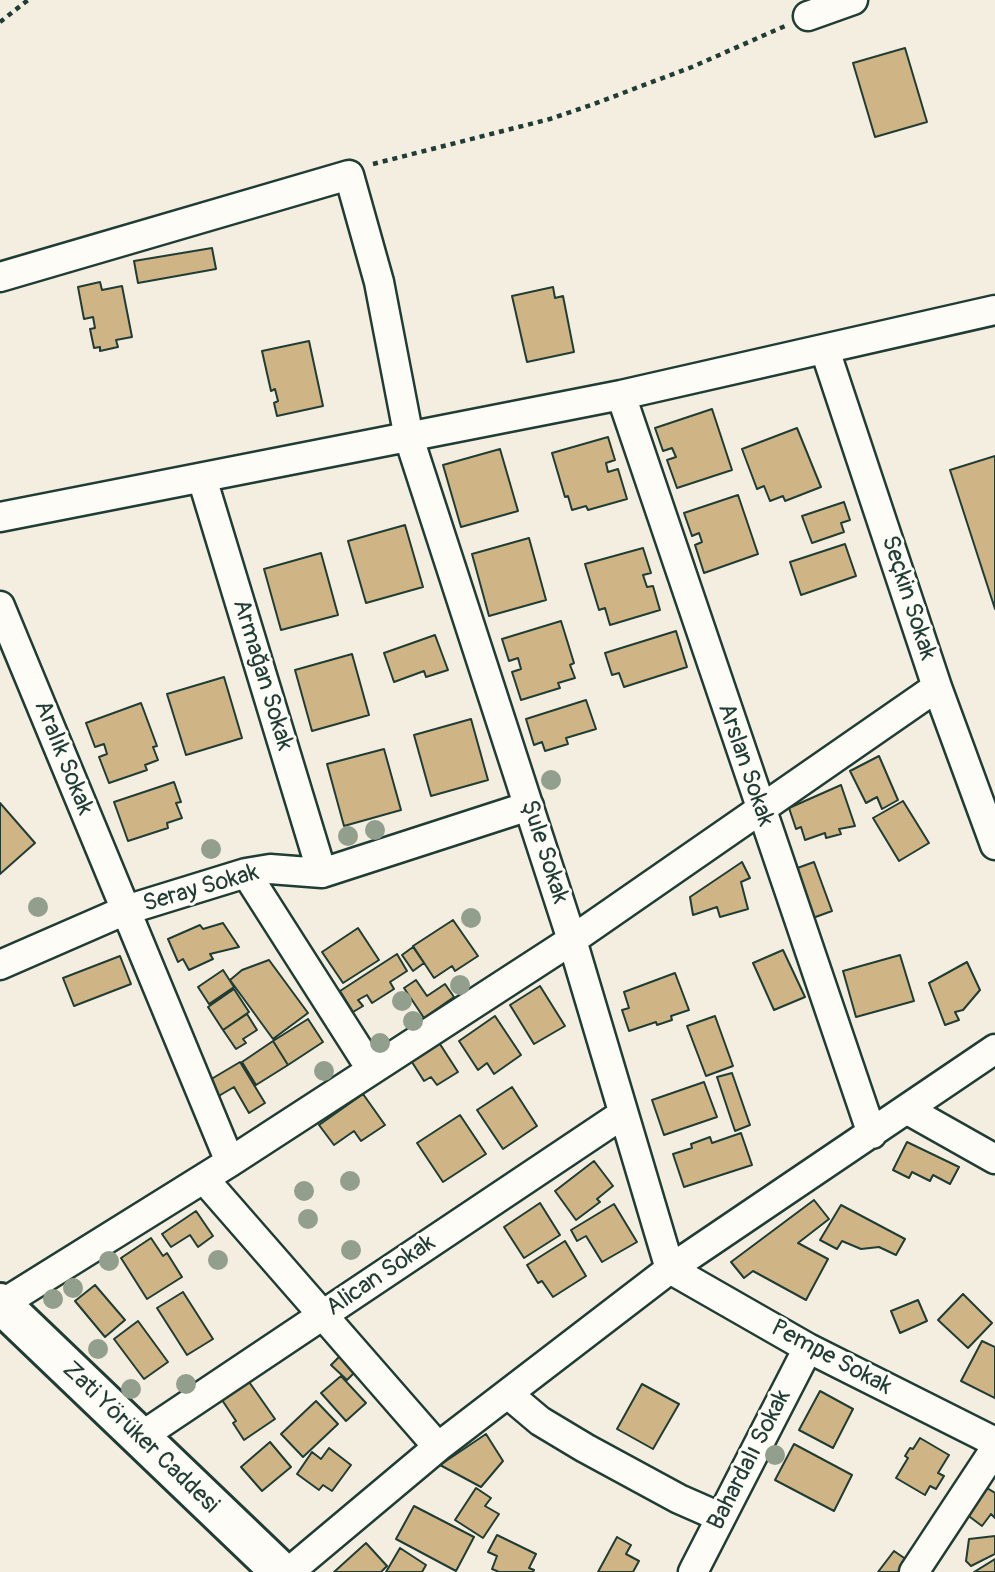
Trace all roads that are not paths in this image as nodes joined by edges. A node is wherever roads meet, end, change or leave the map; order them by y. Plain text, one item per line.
1 (853, 0) edge
2 (808, 16) road end
3 (0, 277) edge
4 (995, 310) edge
5 (825, 350) junction
6 (621, 396) junction
7 (409, 438) junction
8 (202, 478) junction
9 (0, 517) edge
10 (0, 606) edge
11 (937, 687) junction
12 (529, 806) junction
13 (760, 811) junction
14 (995, 845) edge
15 (246, 873) junction
16 (322, 873) junction
17 (126, 911) junction
18 (572, 940) junction
19 (0, 965) edge
20 (995, 1049) edge
21 (371, 1069) junction
22 (908, 1110) junction
23 (623, 1114) junction
24 (872, 1134) junction
25 (995, 1159) edge
26 (230, 1162) junction
27 (204, 1179) junction
28 (670, 1269) junction
29 (1, 1303) edge
30 (323, 1315) junction
31 (808, 1348) junction
32 (508, 1394) junction
33 (139, 1438) junction
34 (995, 1442) edge
35 (438, 1447) junction
36 (995, 1449) edge
37 (720, 1517) junction
38 (281, 1572) edge
39 (289, 1572) edge
40 (693, 1572) edge
41 (914, 1572) edge

1 - 2 street
3 - 7 street, Şule Sokak
4 - 5 street
5 - 6 street
5 - 11 street, Seçkin Sokak
6 - 7 street
6 - 13 street, Arslan Sokak
7 - 8 street
7 - 12 street, Şule Sokak
8 - 9 street
8 - 16 street, Armağan Sokak
10 - 17 street, Aralık Sokak
11 - 13 street
11 - 14 street, Seçkin Sokak
12 - 16 street, Seray Sokak
12 - 18 street, Şule Sokak
13 - 18 street
13 - 24 street, Arslan Sokak
15 - 16 street, Seray Sokak
15 - 17 street, Seray Sokak
15 - 21 street
17 - 19 street, Seray Sokak
17 - 26 street, Aralık Sokak
18 - 21 street
18 - 23 street, Şule Sokak
20 - 22 street
21 - 26 street
22 - 24 street
22 - 25 street
23 - 28 street, Şule Sokak
23 - 30 street, Alican Sokak
24 - 28 street
26 - 27 street
27 - 29 street
27 - 30 street
28 - 31 street, Pempe Sokak
28 - 32 street
29 - 33 main road, Zati Yörüker Caddesi
30 - 33 street, Alican Sokak
30 - 35 street
31 - 34 street, Pempe Sokak
31 - 37 street, Bahardalı Sokak
32 - 35 street
32 - 37 street
33 - 38 main road, Zati Yörüker Caddesi
35 - 39 street
36 - 41 street
37 - 40 street, Bahardalı Sokak

